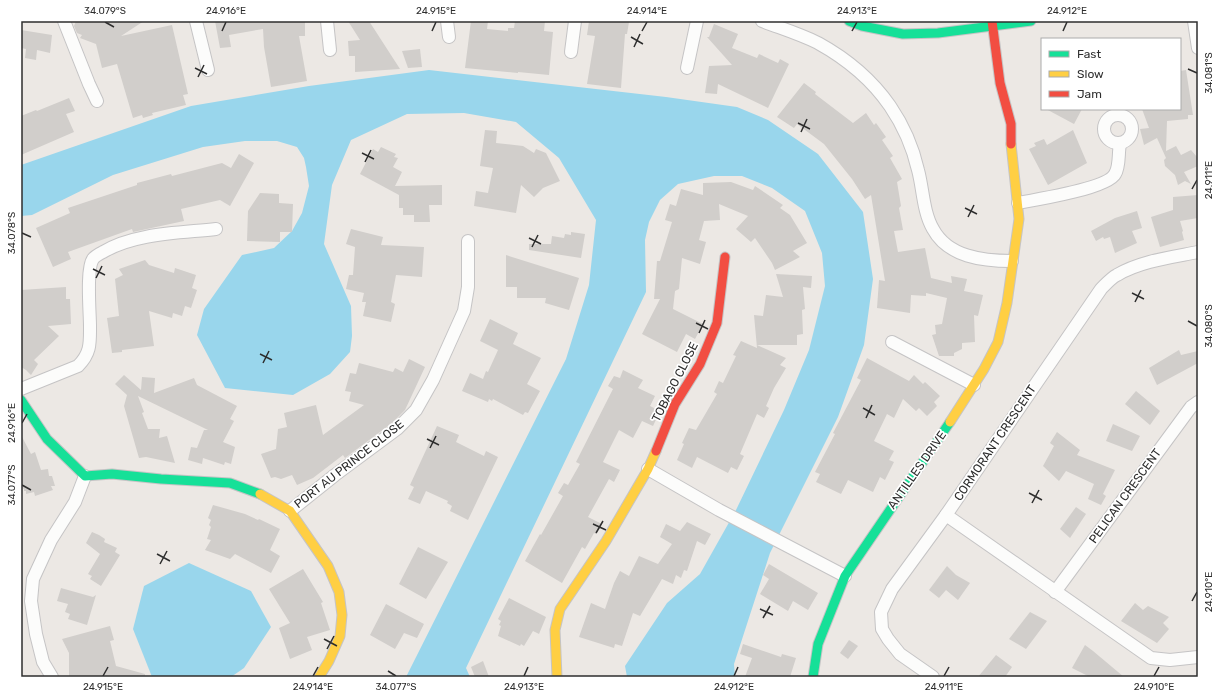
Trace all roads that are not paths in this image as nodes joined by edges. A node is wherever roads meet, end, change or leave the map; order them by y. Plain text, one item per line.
1 (64, 21) edge
2 (196, 21) edge
3 (327, 21) edge
4 (447, 21) edge
5 (575, 21) edge
6 (697, 21) edge
7 (762, 21) edge
8 (849, 21) edge
9 (1031, 21) edge
10 (1194, 21) edge
11 (992, 23) edge
12 (449, 37) dead end
13 (1198, 48) edge
14 (330, 50) dead end
15 (571, 52) dead end
16 (687, 68) dead end
17 (208, 70) dead end
18 (97, 101) dead end
19 (1120, 144) dead end
20 (1018, 203) junction
21 (216, 229) dead end
22 (468, 241) dead end
23 (1198, 252) edge
24 (725, 257) dead end
25 (1012, 261) junction
26 (892, 342) dead end
27 (974, 385) junction
28 (21, 389) edge
29 (21, 400) edge
30 (1198, 402) edge
31 (648, 469) junction
32 (85, 476) junction
33 (290, 511) junction
34 (946, 514) junction
35 (845, 576) junction
36 (1055, 592) junction
37 (26, 595) edge
38 (1198, 658) edge
39 (52, 677) edge
40 (319, 677) edge
41 (557, 677) edge
42 (813, 677) edge
43 (933, 677) edge

1 - 18 street
2 - 17 street
3 - 14 street
4 - 12 street
5 - 15 street
6 - 16 street
7 - 25 street
8 - 11 street
9 - 11 street
10 - 13 street
11 - 20 street, ANTILLES DRIVE
19 - 20 street
20 - 25 street, ANTILLES DRIVE
21 - 28 street
22 - 33 street, PORT AU PRINCE CLOSE
23 - 34 street, CORMORANT CRESCENT
24 - 31 street, TOBAGO CLOSE
25 - 27 street, ANTILLES DRIVE
26 - 27 street
27 - 35 street, ANTILLES DRIVE
29 - 32 street
30 - 36 street, PELICAN CRESCENT
31 - 35 street
31 - 41 street, TOBAGO CLOSE
32 - 33 street
32 - 37 street
33 - 40 street
34 - 36 street
34 - 43 street, CORMORANT CRESCENT
35 - 42 street, ANTILLES DRIVE
36 - 38 street
37 - 39 street

